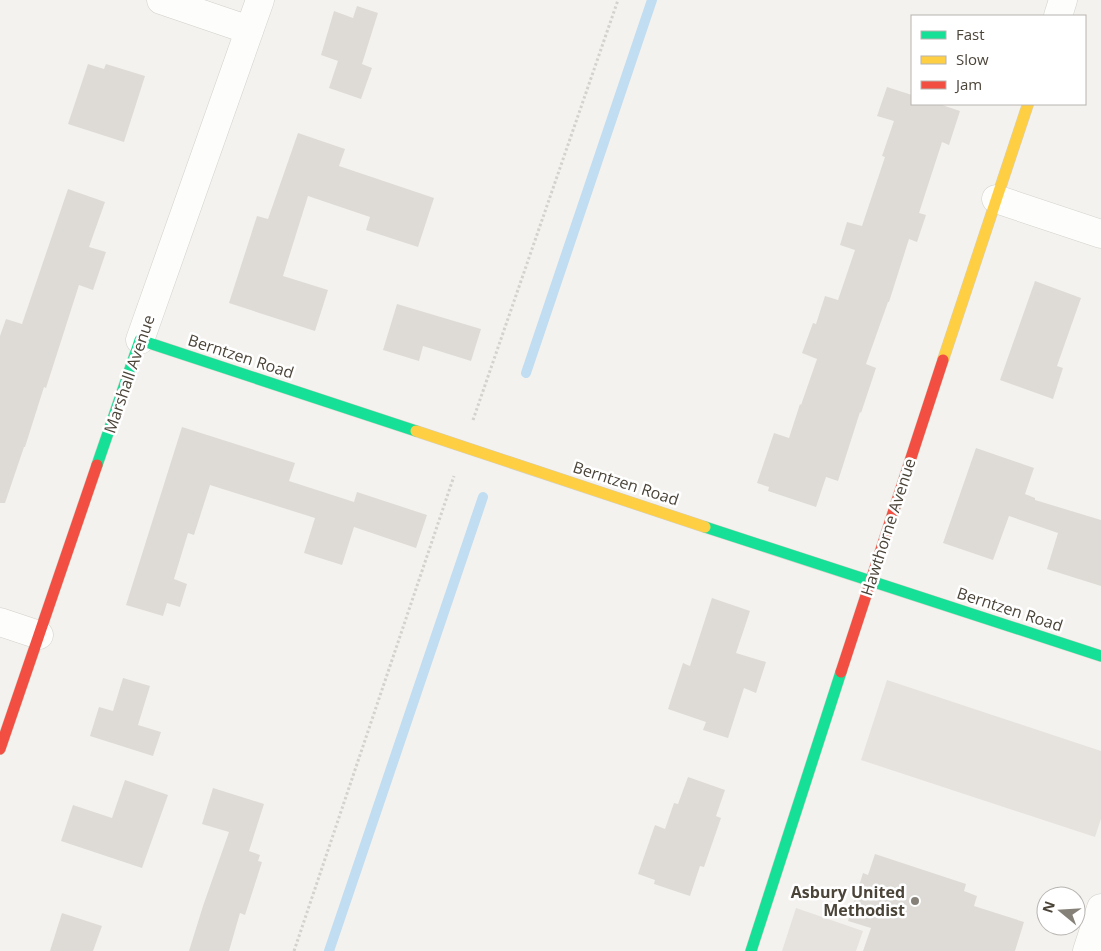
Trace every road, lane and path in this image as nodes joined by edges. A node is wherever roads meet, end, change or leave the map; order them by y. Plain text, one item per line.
1 (161, 0) edge
2 (260, 0) edge
3 (1063, 0) edge
4 (1058, 15) edge
5 (249, 30) junction
6 (1028, 105) edge
7 (996, 199) junction
8 (1101, 234) edge
9 (140, 340) junction
10 (870, 581) junction
11 (0, 622) edge
12 (39, 635) junction
13 (1101, 656) edge
14 (0, 749) edge
15 (1101, 908) edge
16 (751, 951) edge
17 (1087, 951) edge

1 - 5 street
2 - 5 street, Marshall Avenue
3 - 4 street
5 - 9 street, Marshall Avenue
6 - 7 street, Hawthorne Avenue
7 - 8 street
7 - 10 street, Hawthorne Avenue
9 - 10 street, Berntzen Road
9 - 12 street, Marshall Avenue
10 - 13 street, Berntzen Road
10 - 16 street, Hawthorne Avenue
11 - 12 street
12 - 14 street, Marshall Avenue
15 - 17 street

